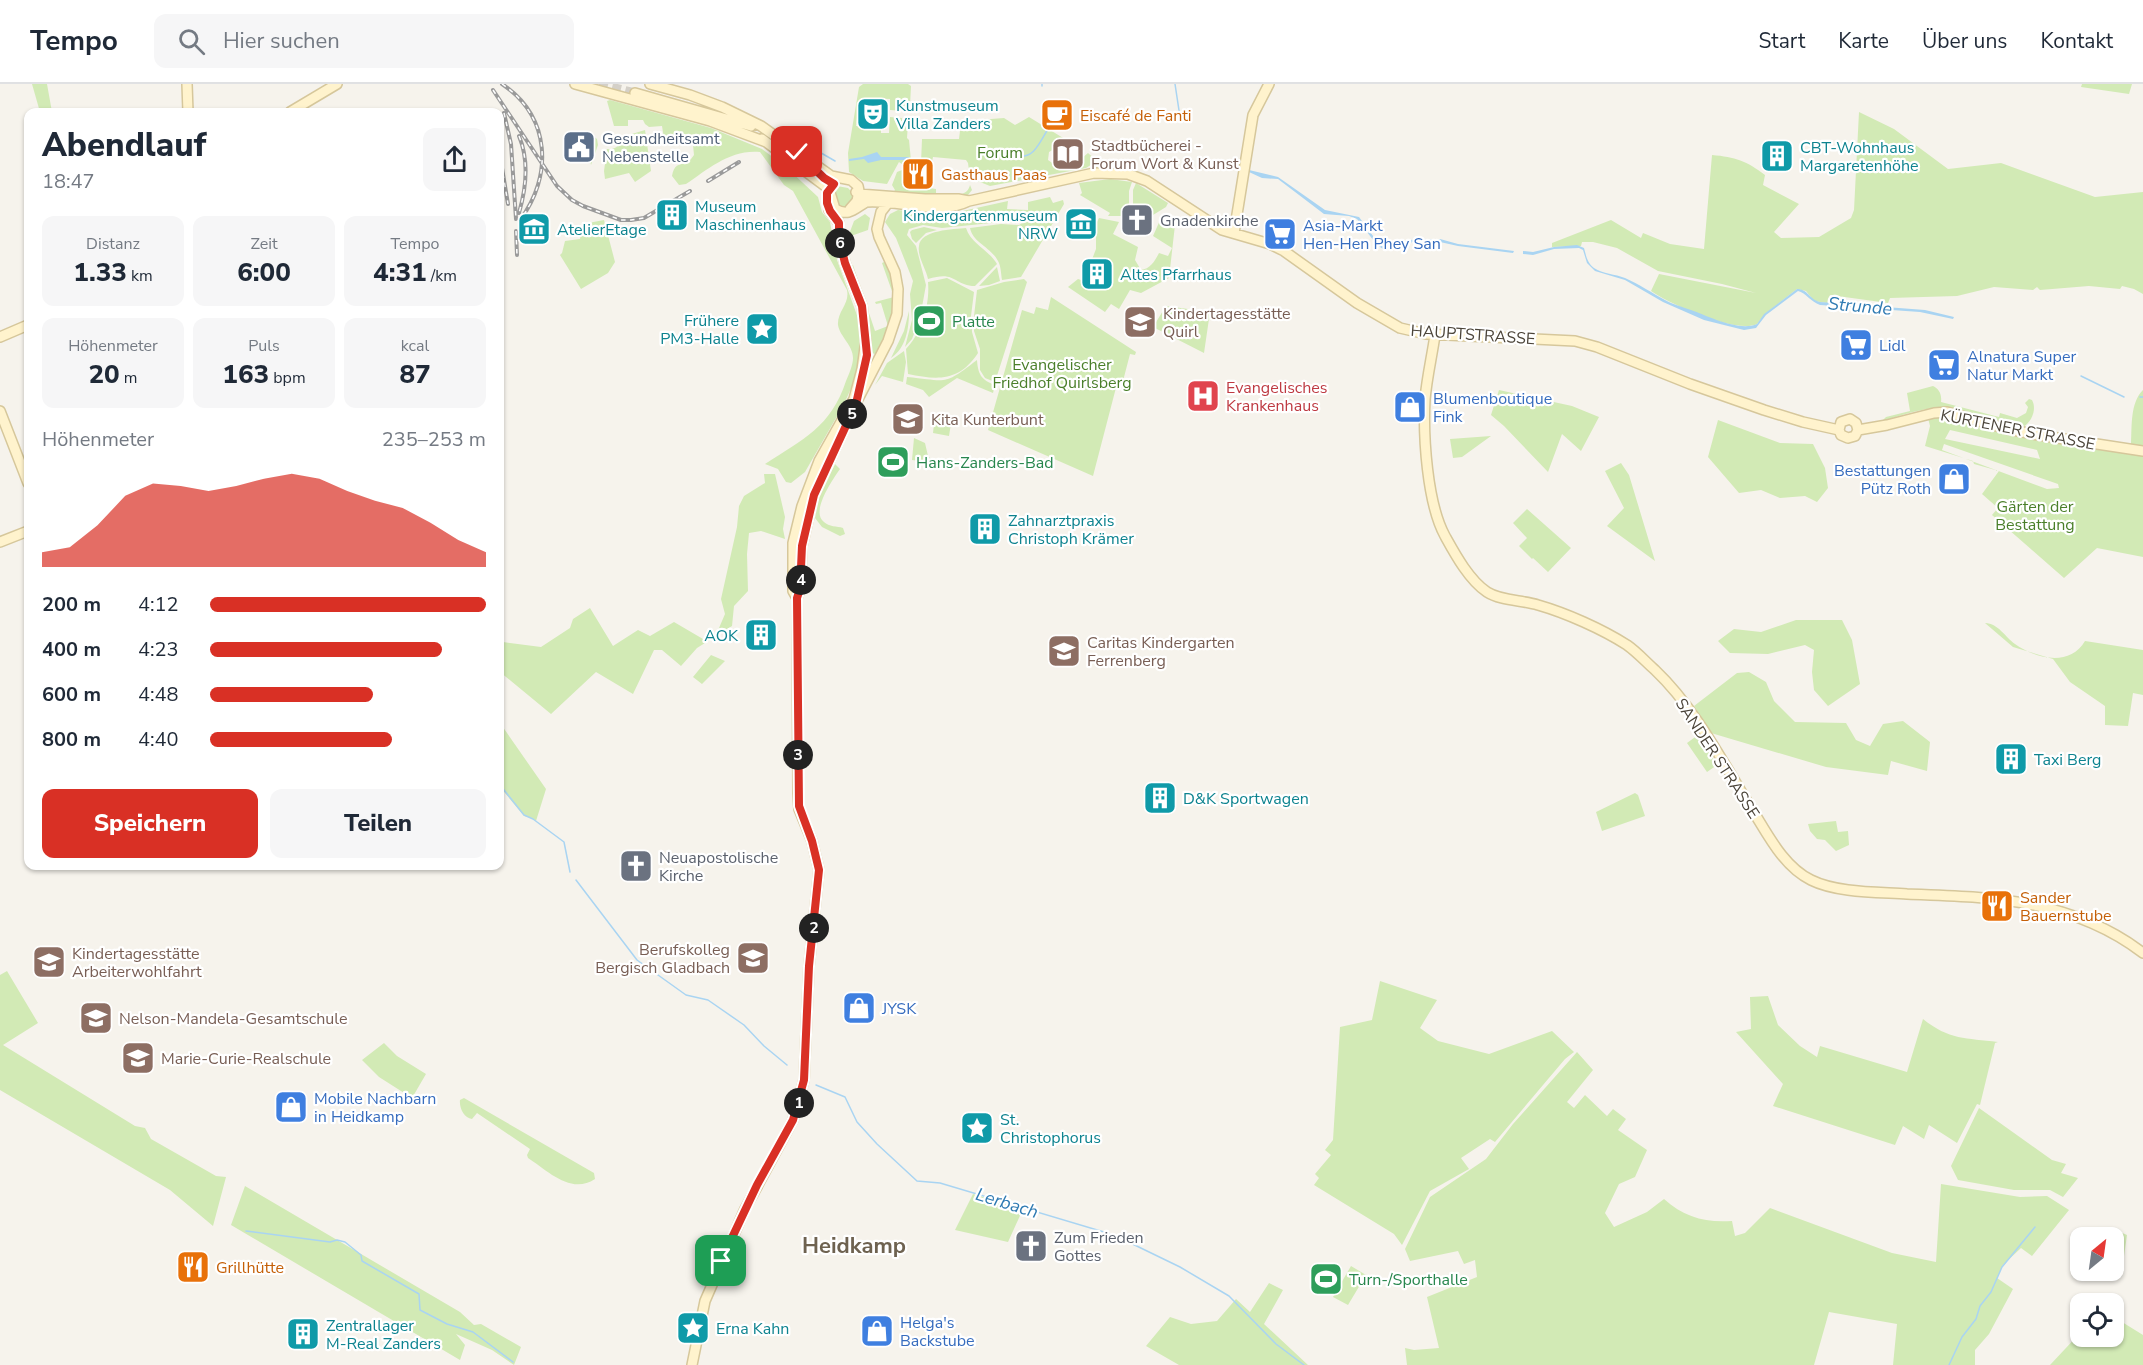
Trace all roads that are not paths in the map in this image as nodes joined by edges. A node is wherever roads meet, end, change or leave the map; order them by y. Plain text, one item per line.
1 (187, 84) edge
2 (337, 84) edge
3 (575, 84) edge
4 (650, 84) edge
5 (1269, 84) edge
6 (599, 87) edge
7 (635, 93) tunnel mouth
8 (188, 108) edge
9 (297, 108) edge
10 (732, 120) junction
11 (766, 142) junction
12 (784, 143) junction
13 (833, 187) junction
14 (860, 195) junction
15 (969, 201) junction
16 (888, 203) junction
17 (846, 213) junction
18 (1234, 233) junction
19 (841, 248) junction
20 (24, 327) edge
21 (1435, 335) junction
22 (0, 337) edge
23 (866, 340) junction
24 (856, 404) junction
25 (0, 411) edge
26 (1839, 430) junction
27 (1858, 430) junction
28 (827, 445) junction
29 (2143, 451) edge
30 (832, 456) junction
31 (24, 473) edge
32 (24, 533) edge
33 (0, 542) edge
34 (797, 598) junction
35 (2143, 953) edge
36 (692, 1365) edge

1 - 8 main road
2 - 9 main road
3 - 6 main road
4 - 12 main road
5 - 18 main road
6 - 11 main road
7 - 10 main road
10 - 11 main road
10 - 12 main road
11 - 13 main road
12 - 13 main road
13 - 14 main road
13 - 17 main road
13 - 19 main road
14 - 15 main road
14 - 16 main road
14 - 17 main road
15 - 16 main road
15 - 18 main road, HAUPTSTRASSE
16 - 24 main road
17 - 19 main road
18 - 21 main road, HAUPTSTRASSE
19 - 23 main road
20 - 22 main road
21 - 26 main road, HAUPTSTRASSE
21 - 35 main road, SANDER STRASSE
23 - 24 main road
23 - 28 main road
24 - 30 main road
25 - 31 main road
26 - 27 main road
26 - 27 main road
27 - 29 main road, KÜRTENER STRASSE
28 - 30 main road
28 - 34 main road
30 - 34 main road
32 - 33 main road
34 - 36 main road

